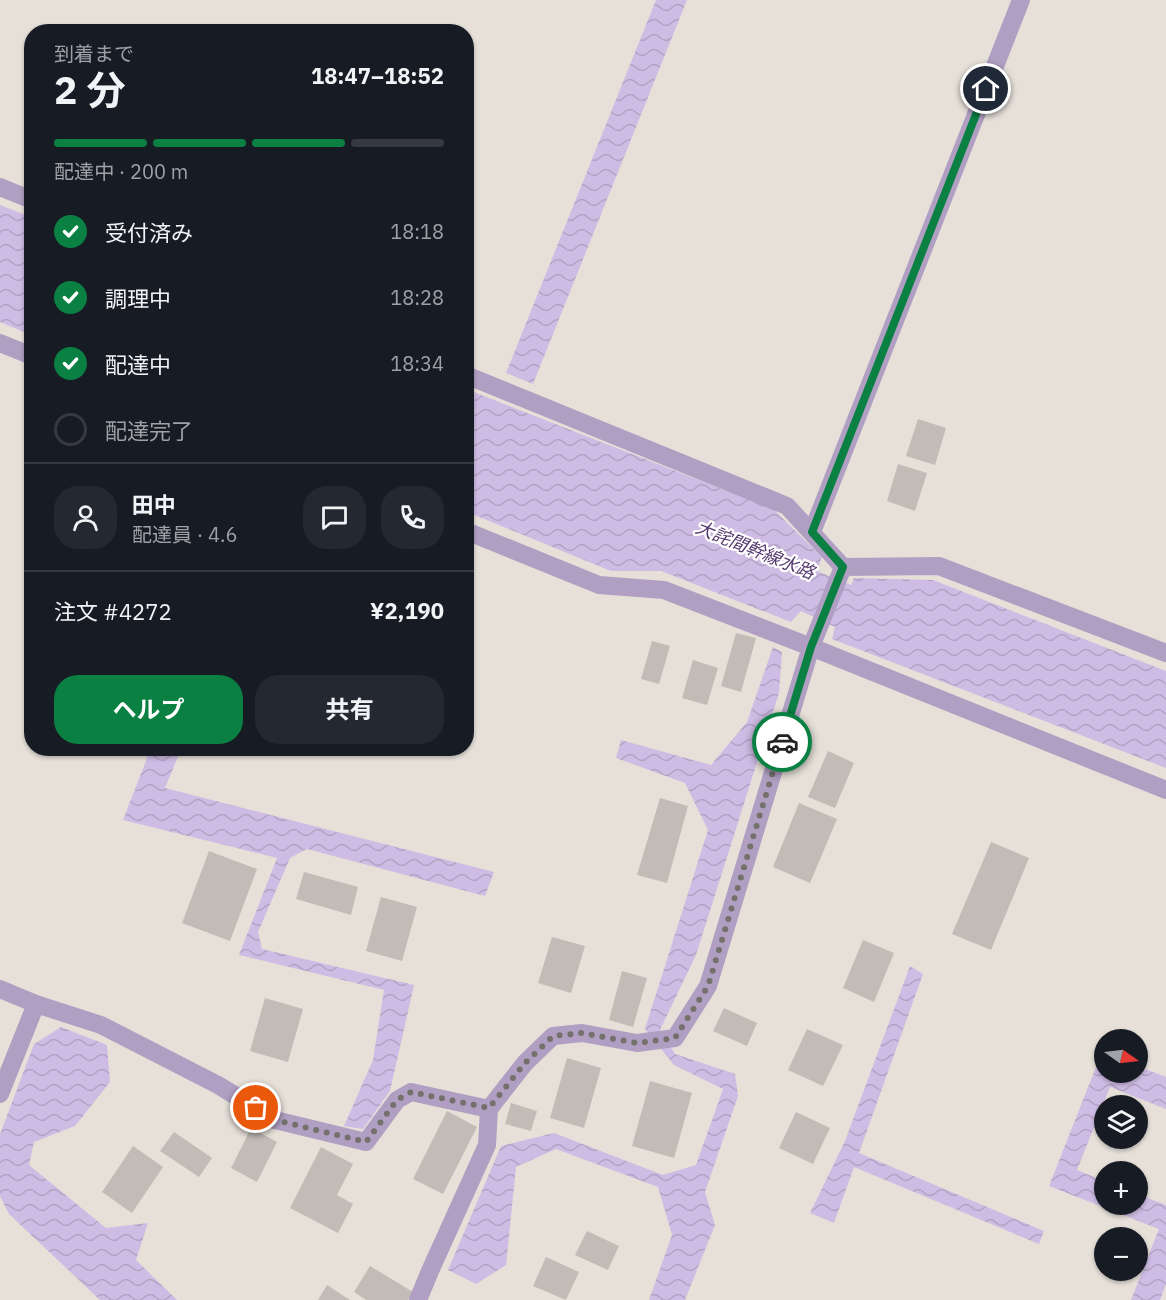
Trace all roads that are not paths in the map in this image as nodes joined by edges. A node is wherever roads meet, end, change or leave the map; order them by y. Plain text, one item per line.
1 (1021, 0) edge
2 (0, 187) edge
3 (24, 197) edge
4 (0, 343) edge
5 (24, 353) edge
6 (474, 378) edge
7 (812, 532) junction
8 (474, 534) edge
9 (843, 567) junction
10 (811, 647) junction
11 (1166, 653) edge
12 (1166, 790) edge
13 (0, 989) edge
14 (36, 1004) junction
15 (0, 1094) edge
16 (489, 1108) junction
17 (418, 1300) edge

1 - 7 street
2 - 3 street
4 - 5 street
6 - 7 street
7 - 9 street
8 - 10 street
9 - 10 street
9 - 11 street
10 - 12 street
10 - 16 street
13 - 14 street
14 - 15 street
14 - 16 street
16 - 17 street

